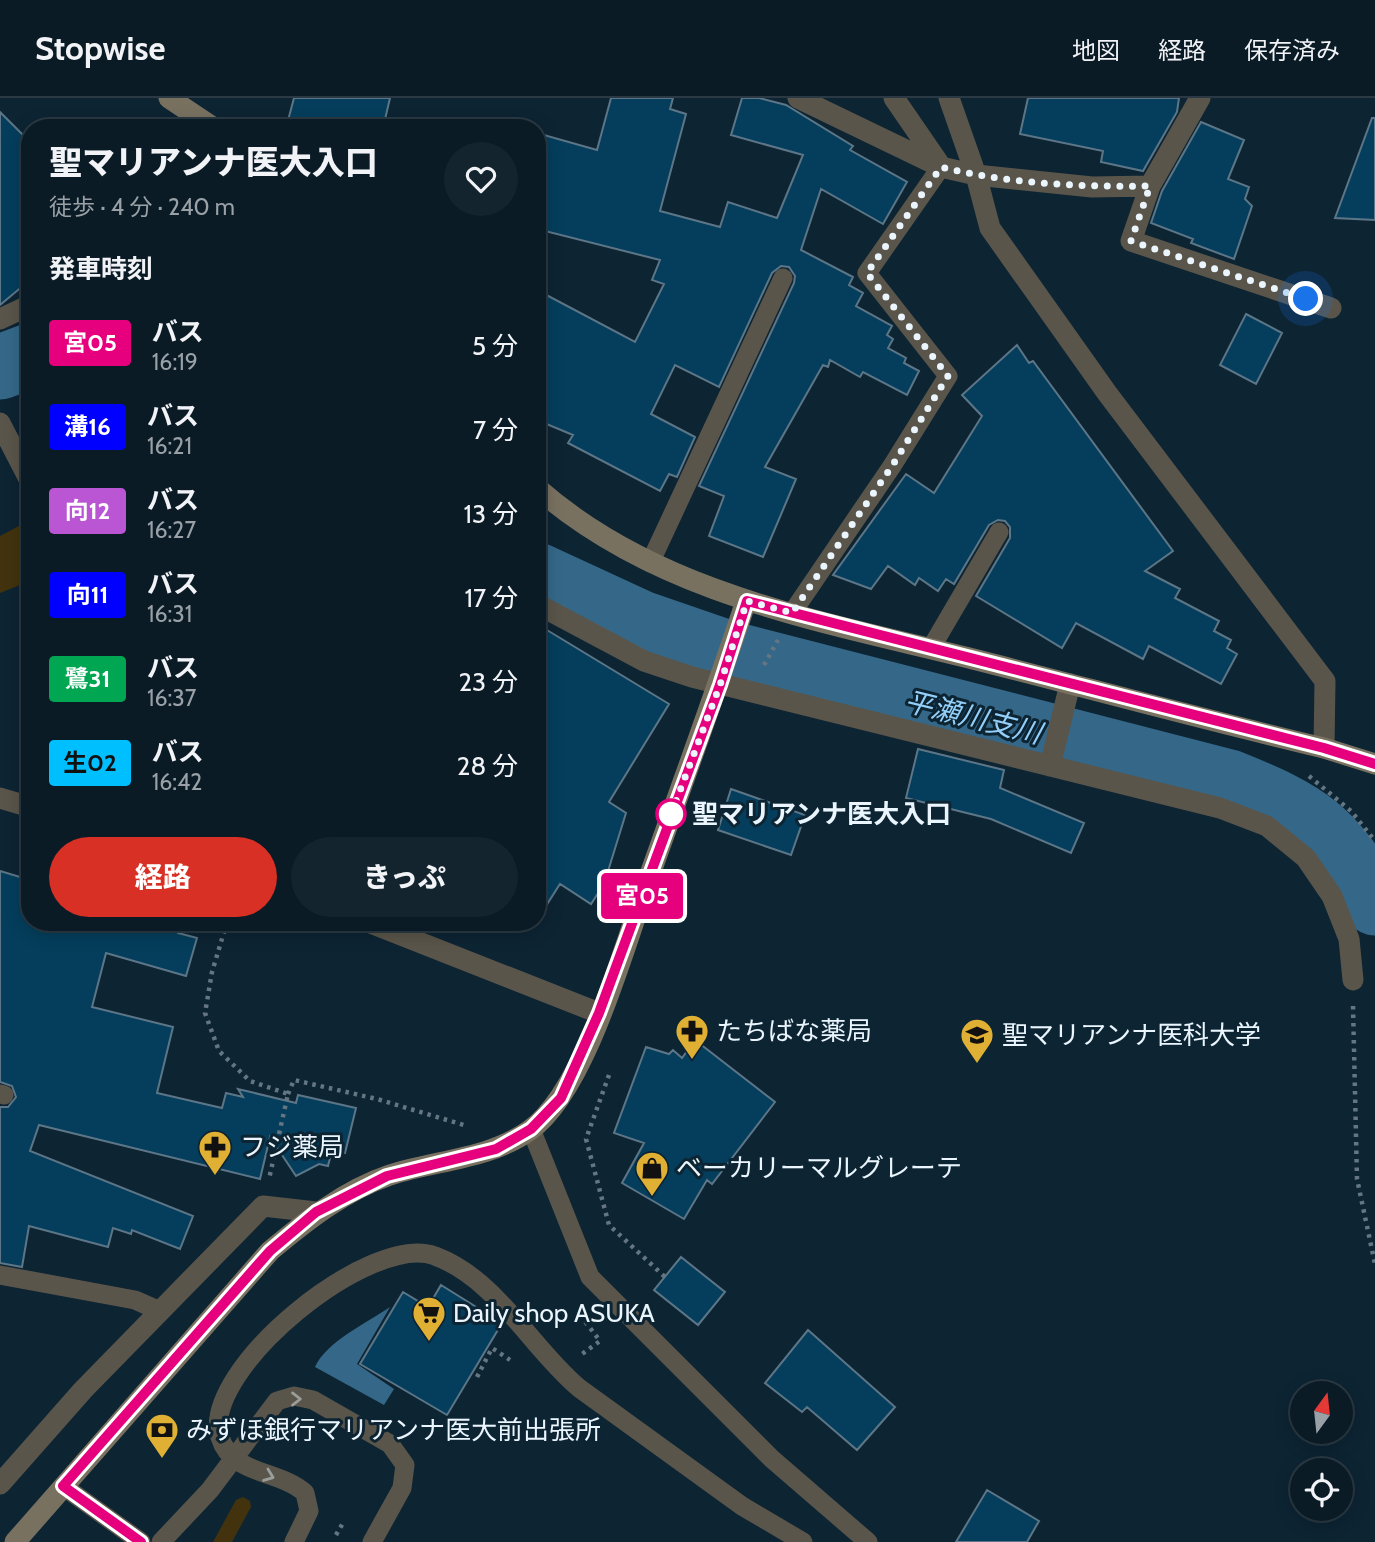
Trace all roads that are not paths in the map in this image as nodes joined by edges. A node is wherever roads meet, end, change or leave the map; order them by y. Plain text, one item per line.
1 (169, 98) edge
2 (798, 98) edge
3 (894, 98) edge
4 (949, 98) edge
5 (1200, 98) edge
6 (200, 119) edge
7 (941, 167) junction
8 (976, 175) junction
9 (1150, 186) junction
10 (783, 278) dead end
11 (1331, 307) dead end
12 (21, 308) edge
13 (0, 319) edge
14 (0, 423) edge
15 (21, 464) edge
16 (546, 494) edge
17 (999, 533) dead end
18 (650, 564) junction
19 (747, 601) junction
20 (546, 609) edge
21 (792, 613) junction
22 (931, 648) junction
23 (723, 676) junction
24 (1070, 684) junction
25 (1324, 748) junction
26 (1052, 760) junction
27 (1375, 764) edge
28 (0, 799) edge
29 (21, 805) edge
30 (391, 931) edge
31 (1353, 980) road end
32 (599, 1013) junction
33 (522, 1135) junction
34 (316, 1212) junction
35 (0, 1275) edge
36 (160, 1311) junction
37 (231, 1458) junction
38 (0, 1484) edge
39 (63, 1486) junction
40 (15, 1542) edge
41 (141, 1542) edge
42 (161, 1542) edge
43 (294, 1542) edge
44 (372, 1542) edge
45 (803, 1542) edge
46 (868, 1542) edge

1 - 6 street
2 - 7 street
3 - 7 street
4 - 8 street
5 - 9 street
7 - 8 street
7 - 21 lane
8 - 9 street
8 - 25 street
9 - 11 street
10 - 18 lane
12 - 13 street
14 - 15 street
16 - 18 street
17 - 22 lane
18 - 19 street
19 - 21 street
19 - 23 street
20 - 23 street
21 - 22 street
22 - 24 street
23 - 26 street
23 - 32 street
24 - 25 street
24 - 26 street
25 - 27 street
26 - 31 street
28 - 29 street
30 - 32 street
32 - 33 street
33 - 34 street
33 - 46 lane
34 - 36 street
34 - 39 street
35 - 36 lane
36 - 38 street
37 - 42 lane
37 -> 43 lane
37 -> 44 lane
37 - 45 lane
39 - 40 street
39 - 41 lane

